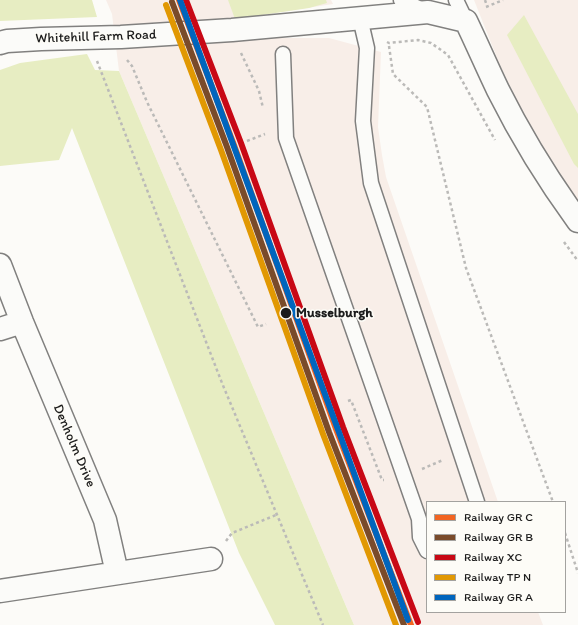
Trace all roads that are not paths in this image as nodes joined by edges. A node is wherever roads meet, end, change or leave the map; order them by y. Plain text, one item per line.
1 (402, 0) edge
2 (456, 0) edge
3 (428, 12) junction
4 (360, 18) junction
5 (466, 21) junction
6 (0, 43) edge
7 (283, 54) dead end
8 (578, 221) edge
9 (0, 265) edge
10 (22, 322) junction
11 (0, 329) edge
12 (477, 501) edge
13 (426, 549) edge
14 (211, 559) road end
15 (117, 573) junction
16 (0, 590) edge

1 - 3 lane
2 - 5 lane
3 - 4 street, Whitehill Farm Road
3 - 5 street, Whitehill Farm Road
4 - 6 street, Whitehill Farm Road
4 - 12 lane
5 - 8 street
7 - 13 lane
9 - 10 street, Denholm Drive
10 - 11 street
10 - 15 street, Denholm Drive
14 - 15 street
15 - 16 street

